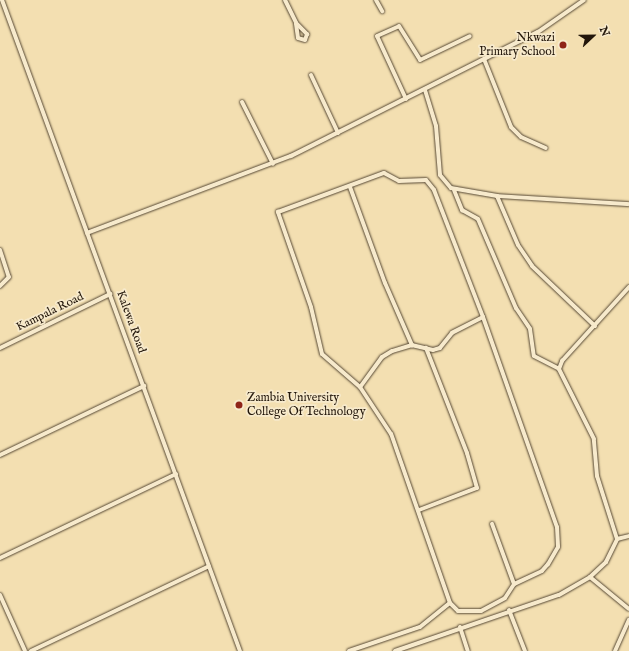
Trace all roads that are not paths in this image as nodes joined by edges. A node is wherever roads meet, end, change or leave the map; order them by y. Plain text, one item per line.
1 (1, 0) edge
2 (285, 0) edge
3 (376, 0) edge
4 (584, 0) edge
5 (382, 11) dead end
6 (296, 23) dead end
7 (470, 36) dead end
8 (484, 59) junction
9 (311, 75) dead end
10 (425, 90) junction
11 (406, 99) junction
12 (242, 102) dead end
13 (338, 133) junction
14 (546, 148) dead end
15 (273, 164) junction
16 (350, 187) junction
17 (454, 190) junction
18 (497, 196) junction
19 (629, 204) edge
20 (87, 233) junction
21 (0, 250) edge
22 (0, 286) edge
23 (629, 287) edge
24 (110, 294) junction
25 (483, 317) junction
26 (595, 326) junction
27 (412, 345) junction
28 (426, 347) junction
29 (0, 348) edge
30 (559, 369) junction
31 (144, 386) junction
32 (360, 387) junction
33 (0, 455) edge
34 (176, 474) junction
35 (418, 510) junction
36 (492, 524) dead end
37 (629, 536) edge
38 (617, 539) junction
39 (0, 558) edge
40 (209, 566) junction
41 (590, 578) junction
42 (514, 584) junction
43 (0, 595) edge
44 (450, 604) junction
45 (629, 609) edge
46 (509, 610) junction
47 (629, 620) edge
48 (460, 627) junction
49 (25, 651) edge
50 (31, 651) edge
51 (240, 651) edge
52 (349, 651) edge
53 (395, 651) edge
54 (468, 651) edge
55 (525, 651) edge
56 (615, 651) edge

1 - 20 street, Kalewa Road
2 - 6 street
3 - 5 street
4 - 8 street
7 - 11 street
8 - 10 street
8 - 14 street
9 - 13 street
10 - 11 street
10 - 17 street
11 - 13 street
12 - 15 street
13 - 15 street
15 - 20 street
16 - 25 street
16 - 27 street
16 - 32 street
17 - 18 street
17 - 30 street
18 - 19 street
18 - 26 street
20 - 24 street, Kalewa Road
21 - 22 street
23 - 26 street
24 - 29 street, Kampala Road
24 - 31 street, Kalewa Road
25 - 28 street
25 - 42 street
26 - 30 street
27 - 28 street
27 - 32 street
28 - 35 street
30 - 38 street
31 - 33 street
31 - 34 street, Kalewa Road
32 - 35 street
34 - 39 street
34 - 40 street, Kalewa Road
35 - 44 street
36 - 42 street
37 - 38 street
38 - 41 street
40 - 50 street
40 - 51 street, Kalewa Road
41 - 45 street
41 - 46 street
42 - 44 street
43 - 49 street
44 - 52 street
46 - 48 street
46 - 55 street
47 - 56 street
48 - 53 street
48 - 54 street

